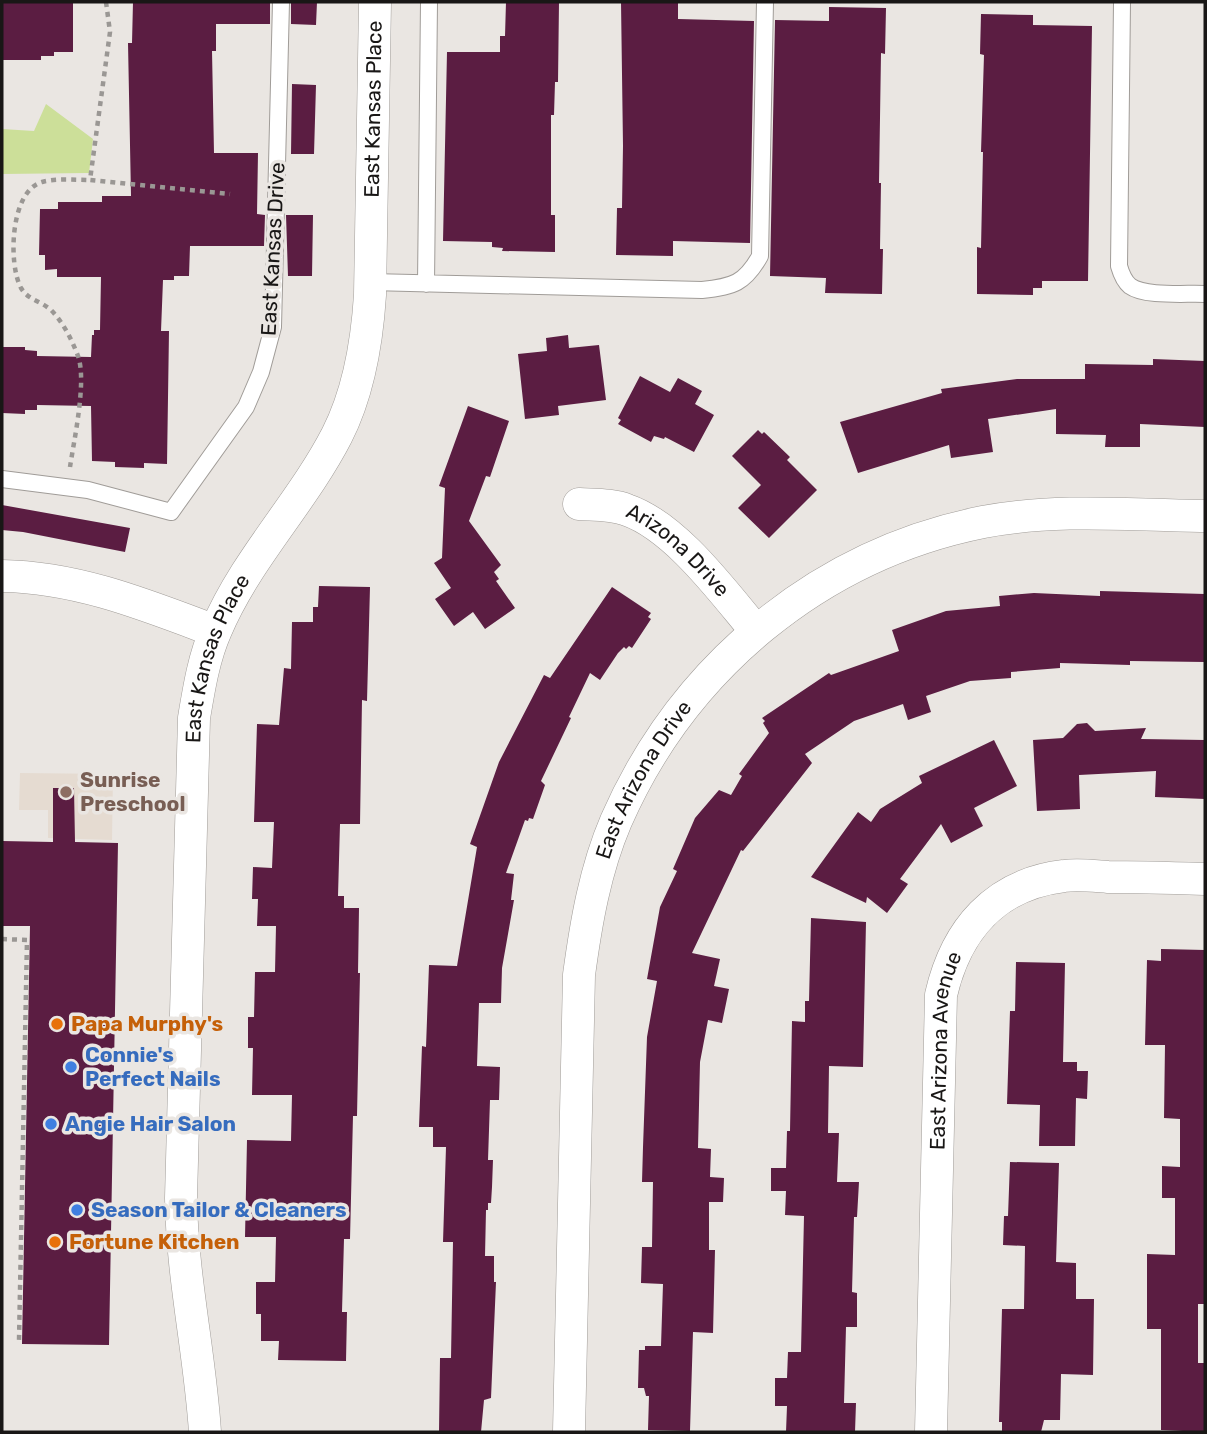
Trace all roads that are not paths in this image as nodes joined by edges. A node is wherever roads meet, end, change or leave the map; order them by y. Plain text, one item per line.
1 (281, 2) edge
2 (375, 2) edge
3 (429, 2) edge
4 (765, 2) edge
5 (1122, 2) edge
6 (370, 282) junction
7 (426, 284) junction
8 (1205, 294) edge
9 (5, 479) edge
10 (579, 504) dead end
11 (1205, 516) edge
12 (2, 576) edge
13 (215, 631) junction
14 (756, 631) junction
15 (1205, 878) edge
16 (205, 1432) edge
17 (569, 1432) edge
18 (931, 1432) edge

1 - 9 lane, East Kansas Drive
2 - 6 street, East Kansas Place
3 - 7 lane
4 - 7 lane
5 - 8 lane
6 - 7 lane
6 - 13 street, East Kansas Place
10 - 14 street, Arizona Drive
11 - 14 street, East Arizona Drive
12 - 13 street
13 - 16 street, East Kansas Place
14 - 17 street, East Arizona Drive
15 - 18 street, East Arizona Avenue

